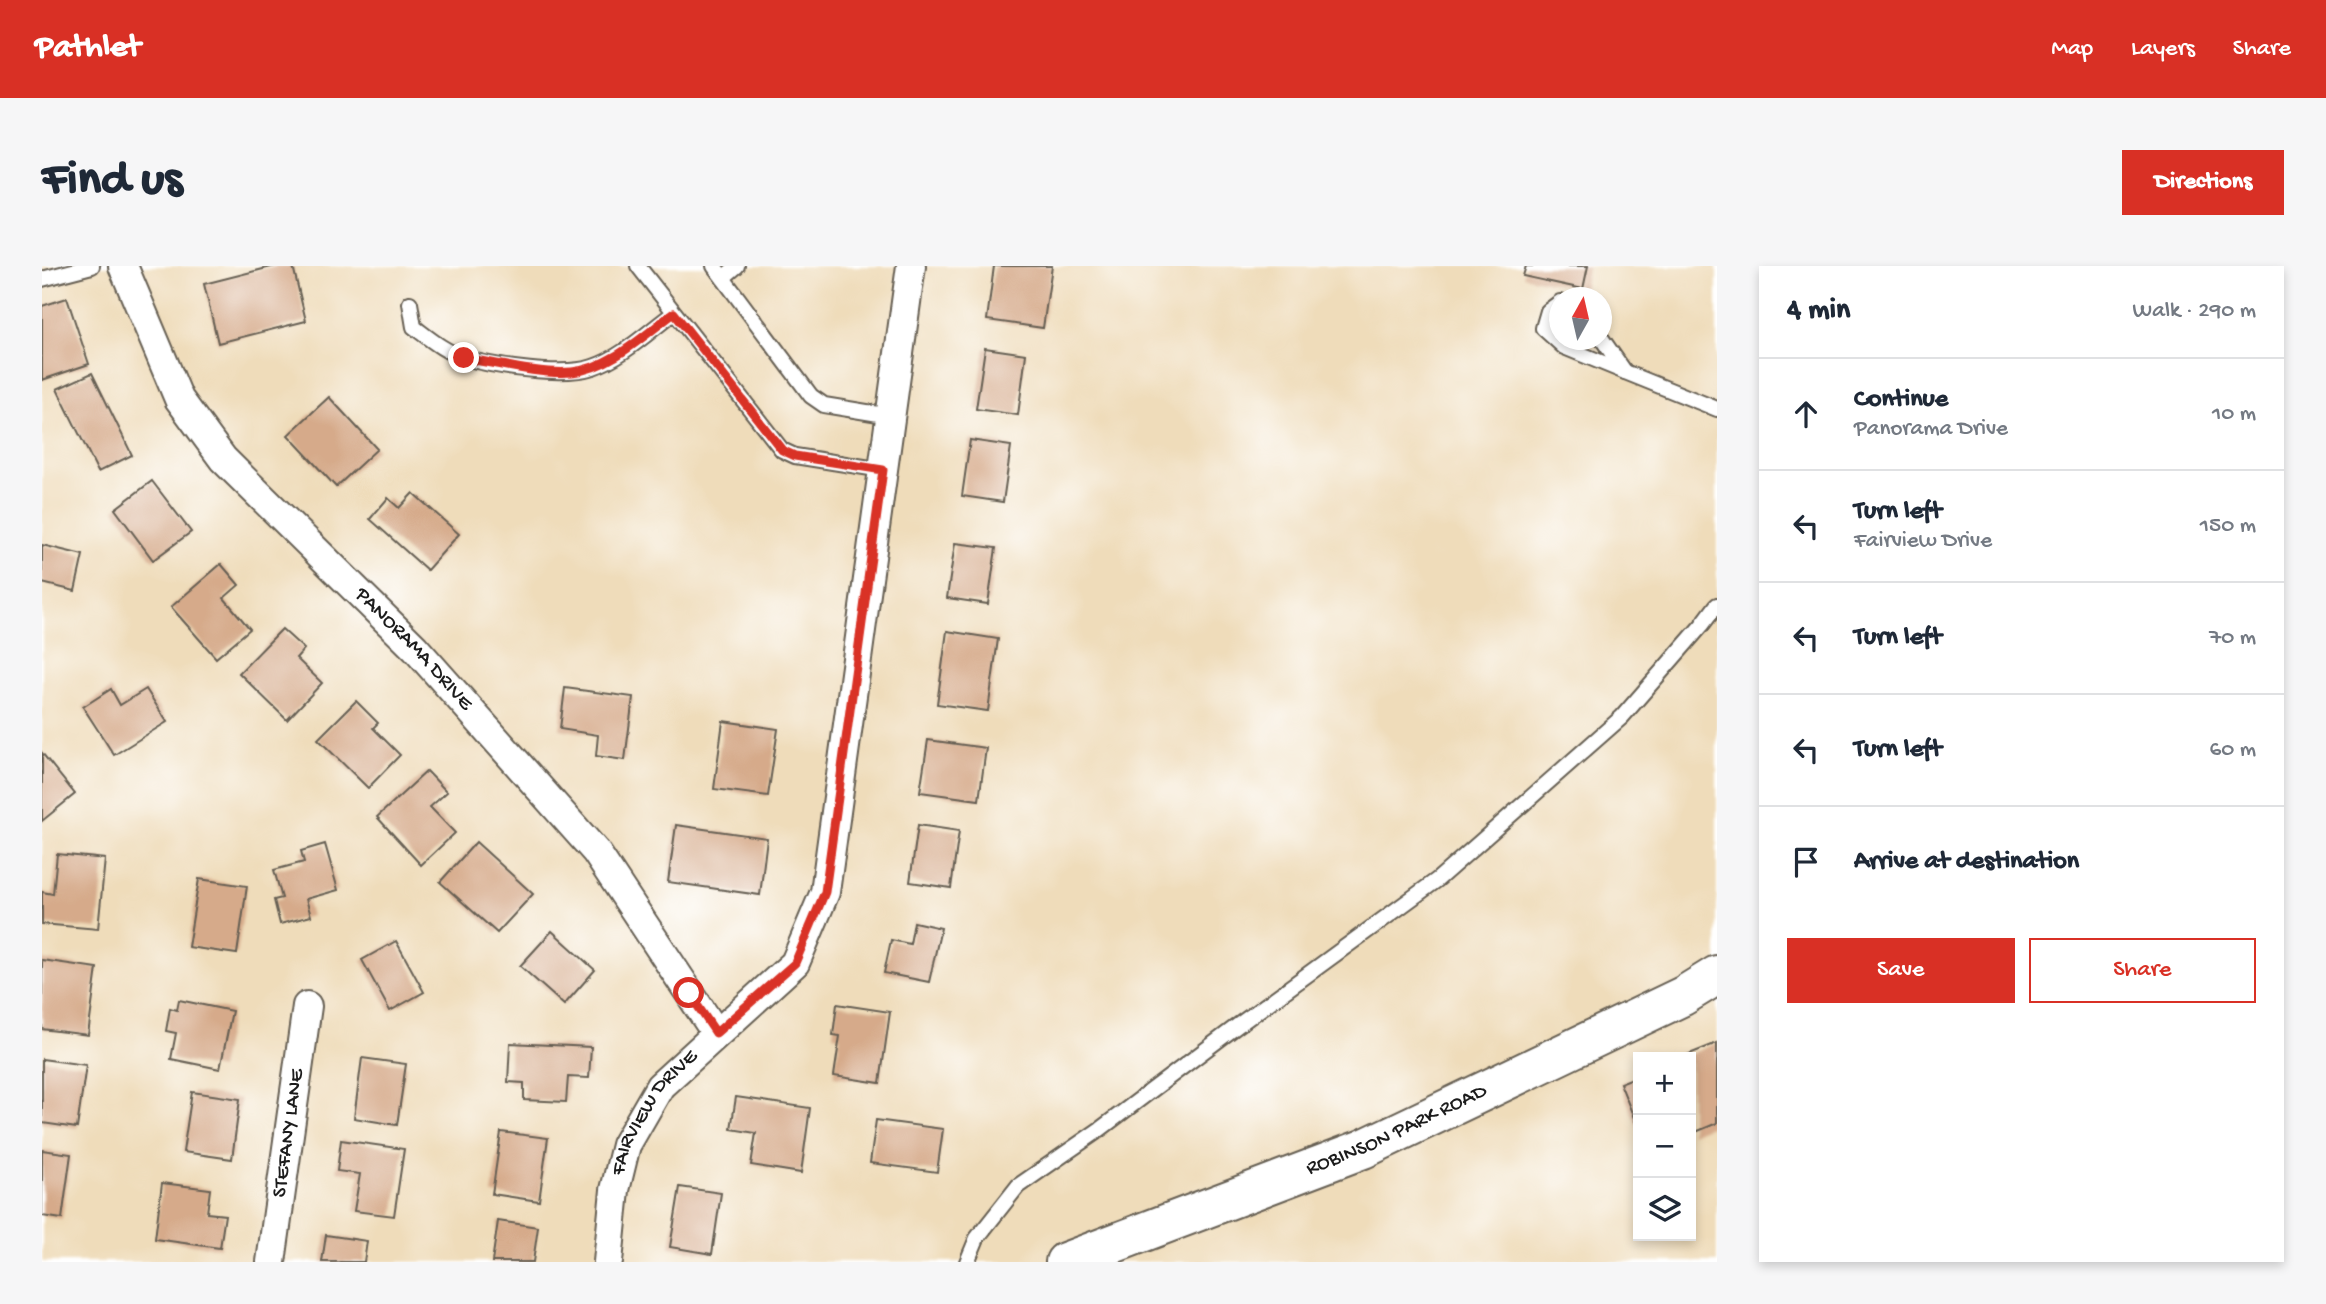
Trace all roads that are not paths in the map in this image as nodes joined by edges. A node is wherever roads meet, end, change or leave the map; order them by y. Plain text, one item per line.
1 (92, 266) edge
2 (122, 266) edge
3 (638, 266) edge
4 (737, 266) edge
5 (911, 266) edge
6 (718, 272) edge
7 (42, 279) edge
8 (410, 303) dead end
9 (1549, 310) edge
10 (674, 313) junction
11 (1549, 333) edge
12 (1571, 350) edge
13 (1609, 350) edge
14 (1625, 372) junction
15 (1717, 409) edge
16 (891, 416) junction
17 (883, 470) junction
18 (1717, 605) edge
19 (1717, 975) edge
20 (307, 1006) dead end
21 (716, 1033) junction
22 (271, 1262) edge
23 (608, 1262) edge
24 (967, 1262) edge
25 (1065, 1262) edge

1 - 7 lane
2 - 21 street, PANORAMA DRIVE
3 - 10 lane
4 - 6 lane
5 - 16 street, FAIRVIEW DRIVE
6 - 16 lane
8 - 10 lane
9 - 11 lane
10 - 17 lane
12 - 14 lane
13 - 14 lane
14 - 15 lane
16 - 17 street, FAIRVIEW DRIVE
17 - 21 street, FAIRVIEW DRIVE
18 - 24 lane
19 - 25 street, ROBINSON PARK ROAD
20 - 22 street, STEFANY LANE
21 - 23 street, FAIRVIEW DRIVE

